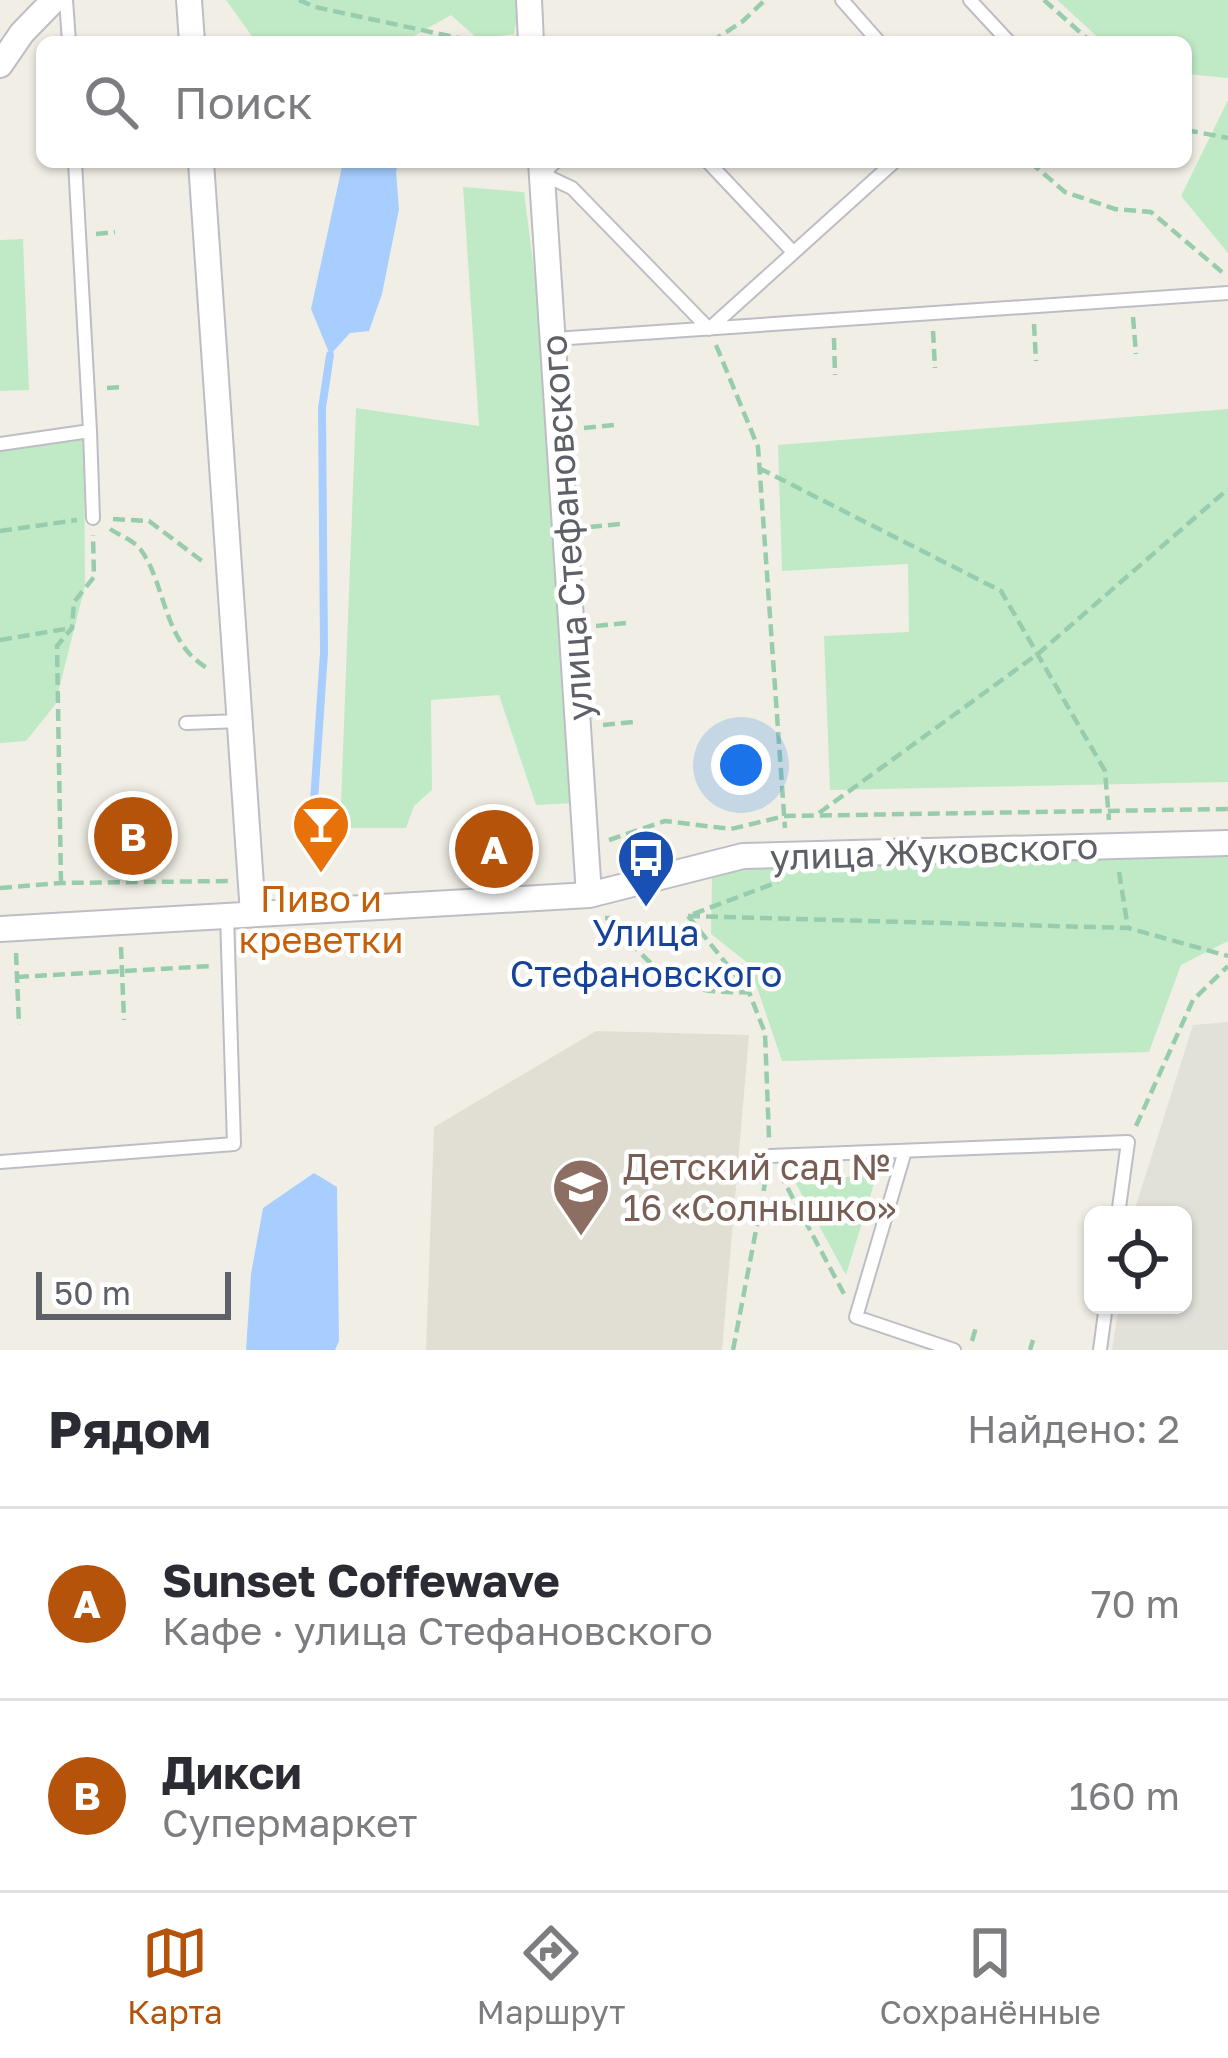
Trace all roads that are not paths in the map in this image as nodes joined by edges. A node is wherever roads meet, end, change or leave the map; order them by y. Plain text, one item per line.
1 (54, 0) edge
2 (66, 0) edge
3 (189, 0) edge
4 (529, 0) edge
5 (842, 0) edge
6 (970, 0) edge
7 (68, 36) edge
8 (192, 36) edge
9 (531, 36) edge
10 (874, 36) edge
11 (1003, 36) edge
12 (0, 65) edge
13 (75, 168) edge
14 (201, 168) edge
15 (546, 168) edge
16 (548, 168) edge
17 (714, 168) edge
18 (887, 168) edge
19 (793, 252) junction
20 (1228, 292) edge
21 (709, 329) junction
22 (554, 339) junction
23 (90, 431) junction
24 (0, 444) edge
25 (93, 518) road end
26 (241, 721) junction
27 (186, 723) dead end
28 (1228, 843) edge
29 (590, 895) junction
30 (254, 914) junction
31 (227, 915) junction
32 (8, 939) edge
33 (905, 1151) junction
34 (770, 1156) road end
35 (0, 1162) edge
36 (1119, 1206) edge
37 (1105, 1314) edge
38 (954, 1350) edge
39 (1100, 1350) edge

1 - 12 street
2 - 7 lane
3 - 8 street
4 - 9 street
5 - 10 lane
6 - 11 lane
13 - 23 lane
14 - 26 street
15 - 22 street, улица Стефановского
16 - 21 lane
17 - 19 lane
18 - 19 lane
19 - 21 lane
20 - 21 lane
21 - 22 lane
22 - 29 street, улица Стефановского
23 - 24 lane
23 - 25 lane
26 - 27 lane
26 - 30 street
28 - 29 street, улица Жуковского
29 - 30 street, улица Жуковского
30 - 31 street, улица Жуковского
31 - 32 street, улица Жуковского
31 - 35 lane
33 - 34 lane
33 - 36 lane
33 - 38 lane
37 - 39 lane

